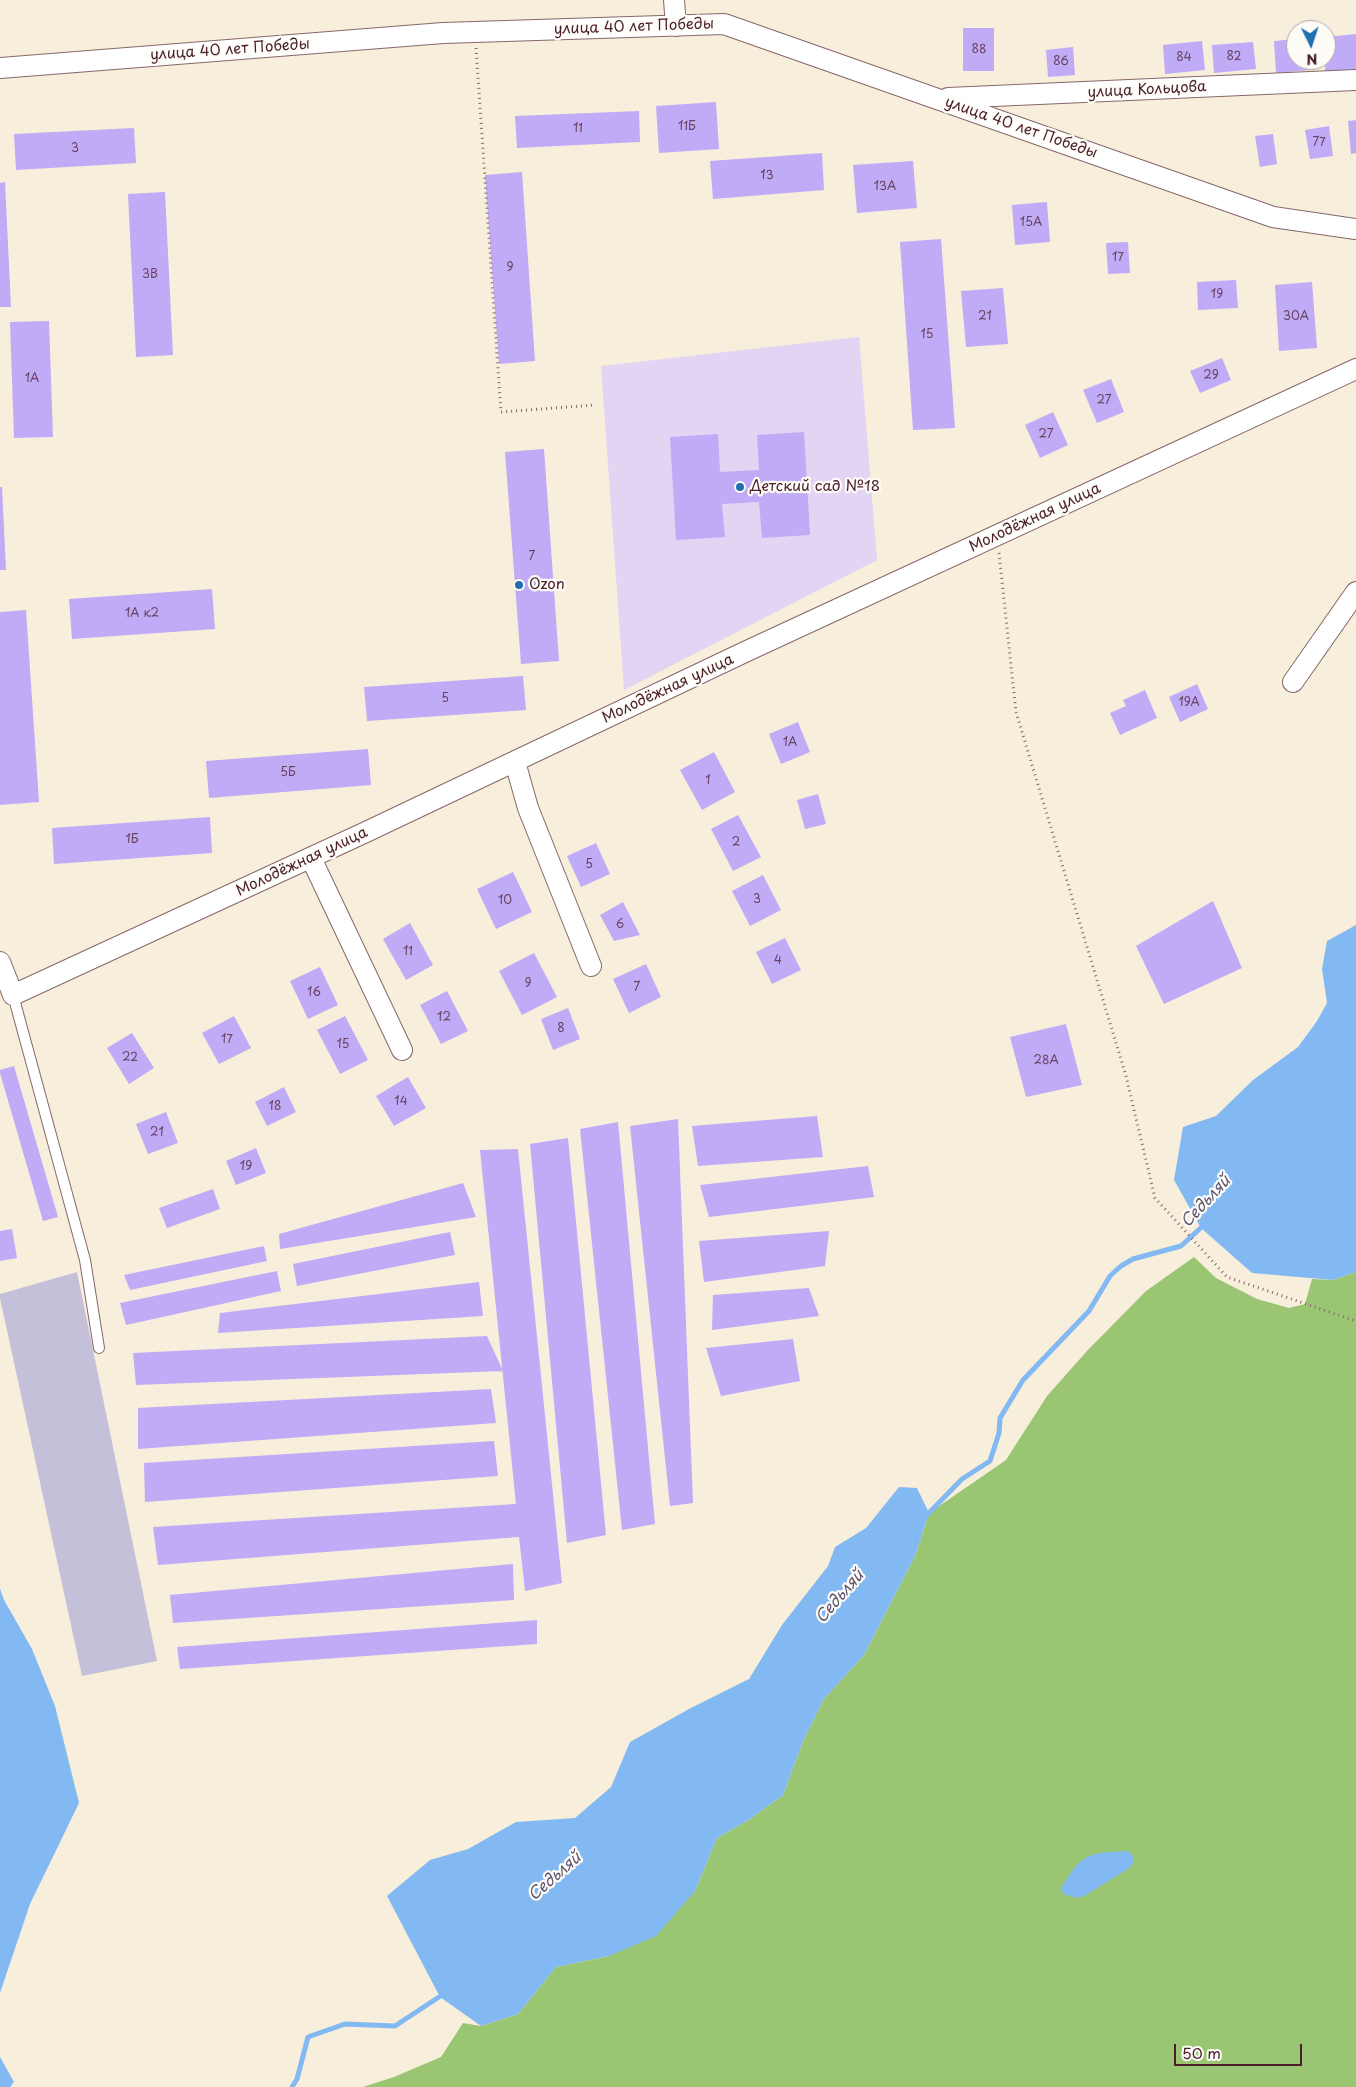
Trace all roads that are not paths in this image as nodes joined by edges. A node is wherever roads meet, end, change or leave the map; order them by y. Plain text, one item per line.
1 (674, 0) edge
2 (676, 26) junction
3 (0, 68) edge
4 (1356, 80) edge
5 (938, 99) junction
6 (1356, 229) edge
7 (1356, 369) edge
8 (1356, 592) edge
9 (1293, 682) dead end
10 (514, 762) junction
11 (311, 858) junction
12 (0, 962) edge
13 (591, 966) dead end
14 (13, 995) junction
15 (402, 1050) dead end
16 (99, 1348) dead end

1 - 2 street
2 - 3 street, улица 40 лет Победы
2 - 5 street, улица 40 лет Победы
4 - 5 street, улица Кольцова
5 - 6 street, улица 40 лет Победы
7 - 10 street, Молодёжная улица
8 - 9 street
10 - 11 street, Молодёжная улица
10 - 13 street
11 - 14 street, Молодёжная улица
11 - 15 street
12 - 14 street
14 - 16 lane

